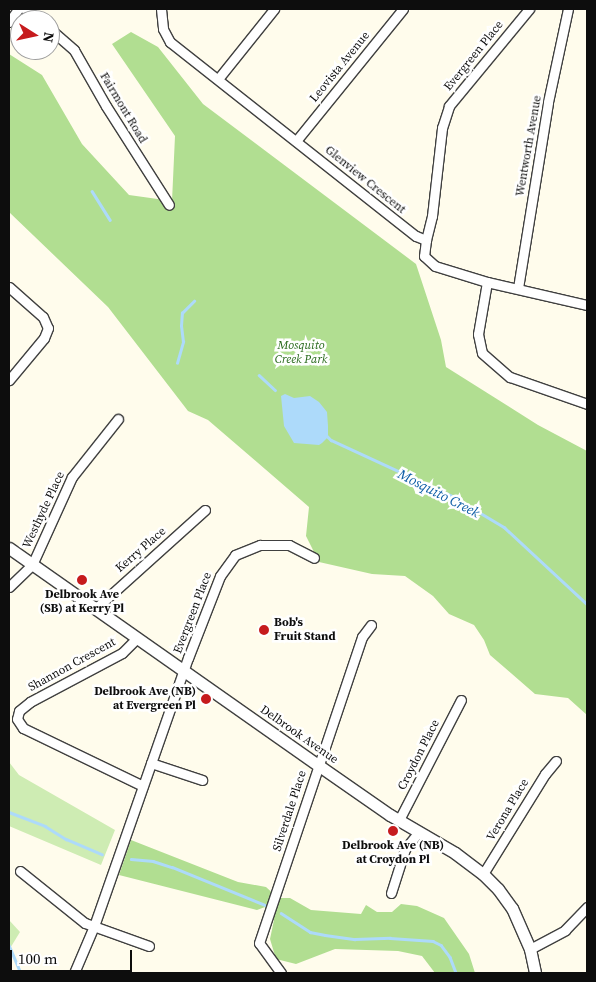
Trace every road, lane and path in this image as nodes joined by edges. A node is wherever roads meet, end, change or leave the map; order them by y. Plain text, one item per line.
1 (18, 9) edge
2 (161, 9) edge
3 (274, 9) edge
4 (403, 9) edge
5 (529, 9) edge
6 (568, 9) edge
7 (9, 22) edge
8 (60, 38) edge
9 (218, 79) junction
10 (296, 141) junction
11 (169, 205) dead end
12 (426, 240) junction
13 (487, 282) junction
14 (9, 287) edge
15 (518, 288) junction
16 (587, 305) edge
17 (9, 380) edge
18 (587, 404) edge
19 (118, 419) dead end
20 (205, 510) dead end
21 (9, 548) edge
22 (314, 558) dead end
23 (32, 565) junction
24 (9, 587) edge
25 (96, 609) junction
26 (371, 625) dead end
27 (137, 638) junction
28 (184, 671) junction
29 (461, 700) dead end
30 (556, 761) dead end
31 (151, 763) junction
32 (318, 765) junction
33 (202, 780) dead end
34 (143, 786) junction
35 (400, 820) junction
36 (418, 832) junction
37 (20, 871) dead end
38 (483, 874) junction
39 (391, 893) dead end
40 (587, 907) edge
41 (94, 926) junction
42 (150, 946) dead end
43 (530, 949) junction
44 (74, 973) edge
45 (281, 973) edge
46 (536, 973) edge

1 - 7 street
2 - 9 street, Glenview Crescent
3 - 9 street
4 - 10 street, Leovista Avenue
5 - 12 street, Evergreen Place
6 - 15 street, Wentworth Avenue
8 - 11 street, Fairmont Road
9 - 10 street, Glenview Crescent
10 - 12 street, Glenview Crescent
12 - 13 street
13 - 15 street
13 - 18 street
14 - 17 street
15 - 16 street
19 - 23 street, Westhyde Place
20 - 25 street, Kerry Place
21 - 23 street, Delbrook Avenue
22 - 28 street, Evergreen Place
23 - 24 street
23 - 25 street, Delbrook Avenue
25 - 27 street, Delbrook Avenue
26 - 32 street, Silverdale Place
27 - 28 street, Delbrook Avenue
27 - 34 street, Shannon Crescent
28 - 31 street, Evergreen Place
28 - 32 street, Delbrook Avenue
29 - 35 street, Croydon Place
30 - 38 street, Verona Place
31 - 33 street
31 - 34 street, Evergreen Place
32 - 35 street, Delbrook Avenue
32 - 45 street, Silverdale Place
34 - 41 street, Evergreen Place
35 - 36 street, Delbrook Avenue
36 - 38 street, Delbrook Avenue
36 - 39 street
37 - 41 street
38 - 43 street, Delbrook Avenue
40 - 43 street
41 - 42 street
41 - 44 street, Evergreen Place
43 - 46 street, Delbrook Avenue

